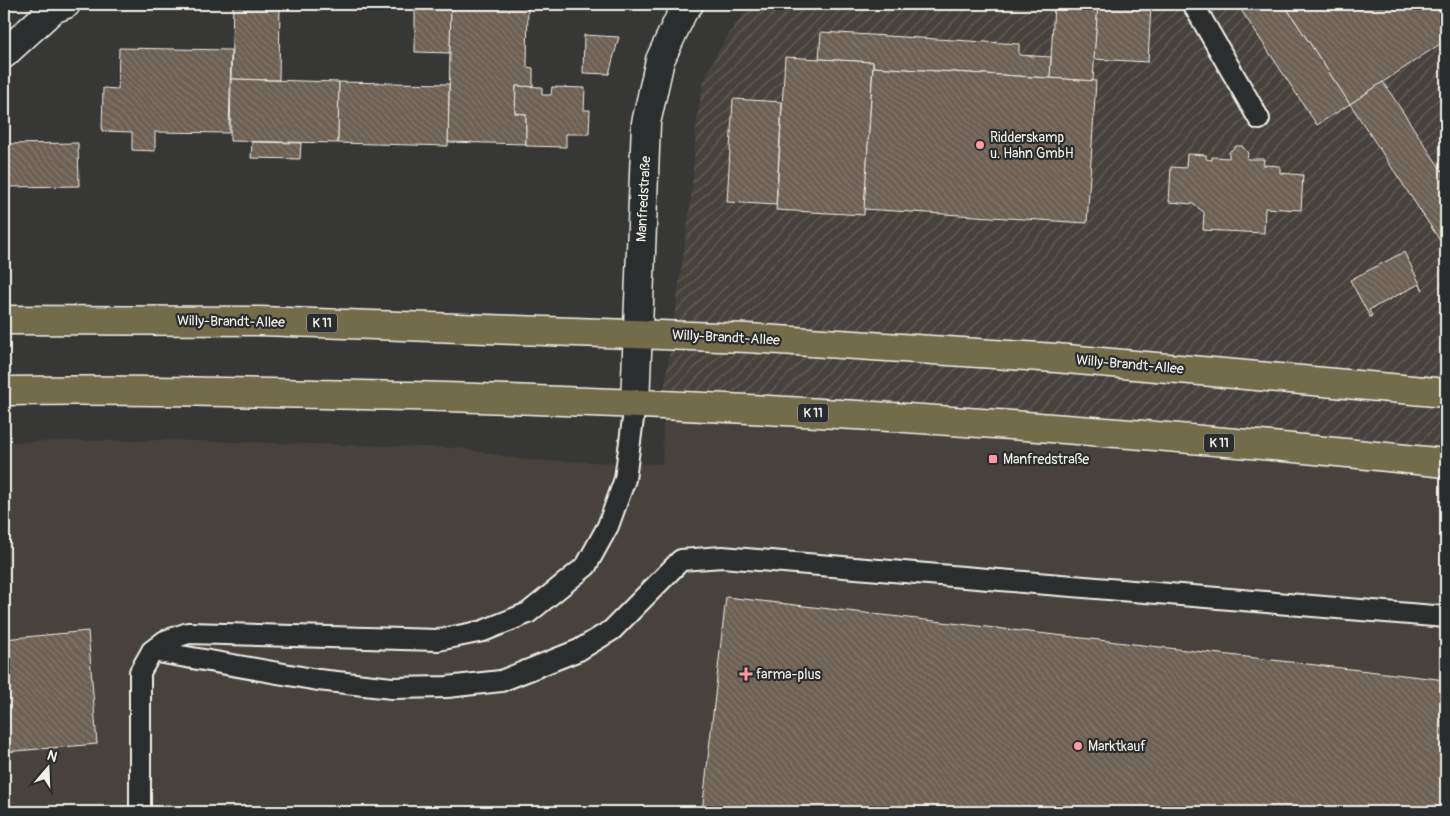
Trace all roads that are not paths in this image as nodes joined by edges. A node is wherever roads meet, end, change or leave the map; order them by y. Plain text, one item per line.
1 (66, 4) edge
2 (1193, 4) edge
3 (682, 6) edge
4 (4, 54) edge
5 (1259, 119) dead end
6 (4, 320) edge
7 (640, 332) junction
8 (4, 391) edge
9 (1446, 393) edge
10 (635, 404) junction
11 (1446, 464) edge
12 (1446, 617) edge
13 (152, 652) junction
14 (140, 812) edge

1 - 4 street
2 - 5 lane
3 - 7 street, Manfredstraße
6 - 7 main road, Willy-Brandt-Allee / K 11
7 - 9 main road, Willy-Brandt-Allee / K 11
7 - 10 street, Manfredstraße
8 - 10 main road, K 11
10 - 11 main road, K 11
10 - 13 lane
12 - 13 lane
13 - 14 lane

